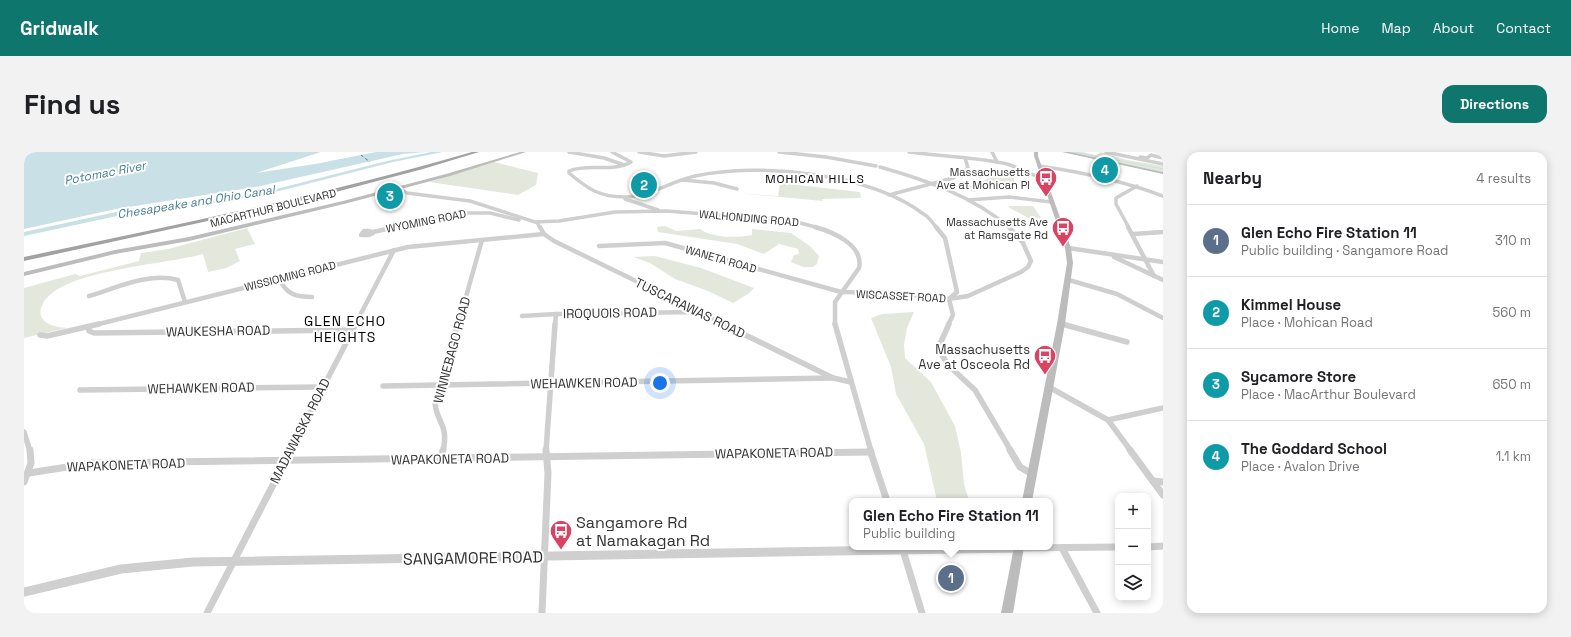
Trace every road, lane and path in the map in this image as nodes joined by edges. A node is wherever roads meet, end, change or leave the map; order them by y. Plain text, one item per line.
1 (477, 152) edge
2 (524, 152) edge
3 (568, 152) edge
4 (612, 152) edge
5 (640, 152) edge
6 (696, 152) edge
7 (778, 152) edge
8 (910, 152) edge
9 (947, 152) edge
10 (992, 152) edge
11 (1036, 152) edge
12 (1064, 152) edge
13 (1106, 152) edge
14 (948, 157) junction
15 (965, 158) junction
16 (1163, 158) edge
17 (1132, 159) junction
18 (997, 162) junction
19 (1163, 164) edge
20 (624, 165) junction
21 (1040, 166) junction
22 (1163, 173) edge
23 (1043, 178) junction
24 (680, 180) junction
25 (932, 184) junction
26 (1136, 186) junction
27 (398, 188) junction
28 (737, 189) dead end
29 (890, 195) junction
30 (885, 196) dead end
31 (1163, 196) edge
32 (622, 198) junction
33 (968, 200) junction
34 (1051, 202) junction
35 (662, 211) junction
36 (527, 220) junction
37 (538, 222) junction
38 (373, 232) dead end
39 (1163, 232) edge
40 (544, 234) junction
41 (1133, 234) junction
42 (482, 240) junction
43 (599, 246) dead end
44 (1068, 248) junction
45 (394, 250) junction
46 (1108, 254) junction
47 (24, 259) edge
48 (1147, 260) junction
49 (1163, 262) edge
50 (24, 274) edge
51 (1154, 276) junction
52 (279, 278) junction
53 (1069, 280) junction
54 (1163, 280) edge
55 (842, 292) junction
56 (89, 296) dead end
57 (312, 297) dead end
58 (949, 299) junction
59 (185, 302) junction
60 (698, 312) junction
61 (556, 314) junction
62 (522, 316) dead end
63 (1163, 318) edge
64 (1061, 324) junction
65 (88, 327) junction
66 (352, 330) junction
67 (40, 334) dead end
68 (1127, 342) dead end
69 (833, 378) junction
70 (851, 382) junction
71 (552, 384) junction
72 (383, 386) dead end
73 (441, 386) junction
74 (322, 387) junction
75 (1050, 387) junction
76 (80, 390) dead end
77 (1163, 408) edge
78 (1108, 420) junction
79 (24, 432) edge
80 (871, 452) junction
81 (546, 458) junction
82 (441, 459) junction
83 (285, 461) junction
84 (30, 472) junction
85 (1032, 474) junction
86 (1153, 481) junction
87 (24, 482) edge
88 (1163, 482) edge
89 (1163, 495) edge
90 (886, 498) edge
91 (1028, 498) edge
92 (1163, 546) edge
93 (1115, 547) edge
94 (1151, 547) edge
95 (1053, 548) edge
96 (1062, 548) junction
97 (849, 549) edge
98 (903, 550) edge
99 (1018, 550) edge
100 (544, 556) junction
101 (234, 562) junction
102 (24, 592) edge
103 (207, 613) edge
104 (542, 613) edge
105 (922, 613) edge
106 (1007, 613) edge
107 (1097, 613) edge

1 - 47 highway
2 - 27 main road, MACARTHUR BOULEVARD
3 - 20 street
4 - 20 street
5 - 6 street
7 - 25 street, WISCASSET ROAD
8 - 14 street
9 - 14 street
10 - 18 street
11 - 21 main road
12 - 22 main road
13 - 17 street
14 - 15 street
15 - 18 street
15 - 25 street
16 - 17 street
17 - 19 street
18 - 23 street
20 - 32 street
21 - 23 main road
21 - 26 street
23 - 34 main road
24 - 28 street
24 - 29 street
24 - 32 street
25 - 29 street
25 - 33 street, WISCASSET ROAD
26 - 31 street
26 - 41 street
27 - 36 street, WALHONDING ROAD
27 - 50 main road, MACARTHUR BOULEVARD
29 - 30 street
29 - 58 street
32 - 35 street
33 - 34 street
33 - 58 street, WISCASSET ROAD
34 - 44 main road
35 - 37 street, WALHONDING ROAD
35 - 55 street, WALHONDING ROAD
36 - 37 street, WALHONDING ROAD
36 - 38 street, WYOMING ROAD
37 - 40 street
39 - 41 street
40 - 42 street, WISSIOMING ROAD
40 - 60 street, TUSCARAWAS ROAD
41 - 48 street
42 - 45 street, WISSIOMING ROAD
42 - 73 street, WINNEBAGO ROAD
43 - 55 street, WANETA ROAD
44 - 46 street
44 - 53 main road
45 - 52 street, WISSIOMING ROAD
45 - 66 street, MADAWASKA ROAD
46 - 48 street
46 - 51 street
48 - 49 street
48 - 51 street
51 - 54 street
52 - 57 street
52 - 59 street, WISSIOMING ROAD
53 - 63 street
53 - 64 main road
55 - 58 street, WISCASSET ROAD
55 - 70 street, WALHONDING ROAD
56 - 59 street
58 - 85 street
59 - 65 street, WISSIOMING ROAD
60 - 61 street, IROQUOIS ROAD
60 - 69 street, TUSCARAWAS ROAD
61 - 62 street, IROQUOIS ROAD
61 - 71 street
64 - 68 street
64 - 75 main road
65 - 66 street, WAUKESHA ROAD
65 - 67 street, WISSIOMING ROAD
66 - 74 street, MADAWASKA ROAD
69 - 70 street, TUSCARAWAS ROAD
69 - 71 street, WEHAWKEN ROAD
70 - 80 street, WALHONDING ROAD
71 - 73 street, WEHAWKEN ROAD
71 - 81 street
72 - 73 street, WEHAWKEN ROAD
73 - 82 street, WINNEBAGO ROAD
74 - 76 street, WEHAWKEN ROAD
74 - 83 street, MADAWASKA ROAD
75 - 78 street
75 - 85 main road
77 - 78 street
78 - 86 street
79 - 84 street
80 - 81 street, WAPAKONETA ROAD
80 - 90 street, WALHONDING ROAD
81 - 82 street, WAPAKONETA ROAD
81 - 100 street
82 - 83 street, WAPAKONETA ROAD
83 - 84 street, WAPAKONETA ROAD
83 - 101 street, MADAWASKA ROAD
84 - 87 street
85 - 91 main road
86 - 88 street
86 - 89 street
92 - 94 street
93 - 96 street, SANGAMORE ROAD
95 - 96 street, SANGAMORE ROAD
96 - 107 street
97 - 100 street, SANGAMORE ROAD
98 - 105 street
99 - 106 main road
100 - 101 street, SANGAMORE ROAD
100 - 104 street
101 - 102 street, SANGAMORE ROAD
101 - 103 street, MADAWASKA ROAD

